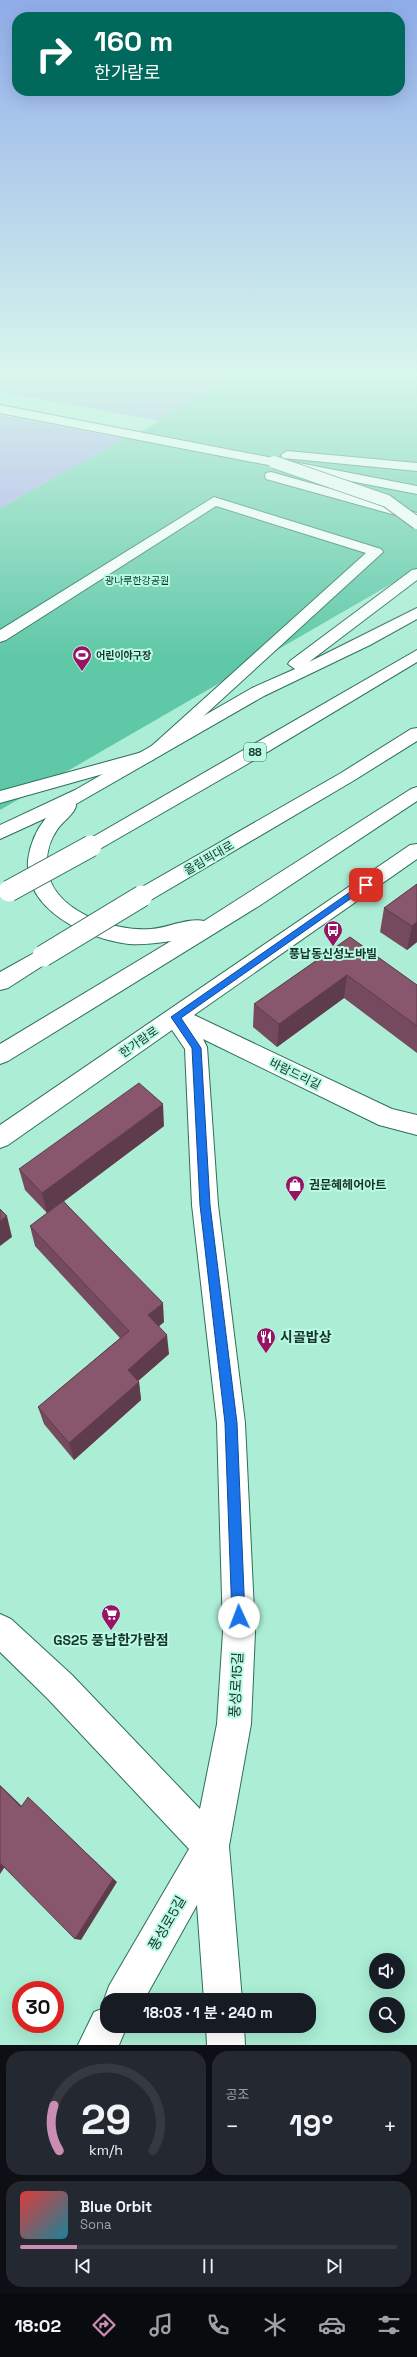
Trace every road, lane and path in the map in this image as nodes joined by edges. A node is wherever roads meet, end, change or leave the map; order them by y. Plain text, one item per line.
1 (290, 467) edge
2 (302, 467) edge
3 (354, 467) edge
4 (271, 476) dead end
5 (417, 479) edge
6 (417, 490) edge
7 (417, 518) edge
8 (417, 523) edge
9 (417, 573) edge
10 (417, 613) edge
11 (0, 637) edge
12 (417, 655) edge
13 (258, 692) junction
14 (417, 733) edge
15 (417, 750) edge
16 (151, 753) junction
17 (347, 777) junction
18 (417, 792) edge
19 (81, 794) junction
20 (0, 797) edge
21 (0, 833) edge
22 (417, 850) edge
23 (5, 894) edge
24 (252, 901) junction
25 (0, 982) edge
26 (175, 1017) junction
27 (0, 1055) edge
28 (417, 1125) edge
29 (0, 1138) edge
30 (0, 1630) edge
31 (211, 1846) junction
32 (127, 1993) edge
33 (222, 1993) edge
34 (104, 2033) edge
35 (225, 2033) edge
36 (98, 2045) edge
37 (226, 2045) edge

1 - 8 main road, bridge
2 - 6 main road, bridge
3 - 5 main road
4 - 7 main road
9 - 13 main road
10 - 13 main road
11 - 16 main road
12 - 23 main road, 88, bridge
13 - 16 main road
14 - 17 main road, 올림픽대로
15 - 17 main road
16 - 19 main road
16 - 20 main road
17 - 25 main road, 올림픽대로, bridge
18 - 24 main road
19 - 21 main road
19 - 24 main road
22 - 26 main road, 한가람로
24 - 27 main road
26 - 28 main road, 바람드리길
26 - 29 main road, 한가람로
26 - 31 main road, 풍성로15길
30 - 31 main road
31 - 32 main road, 풍성로5길
31 - 33 main road, 풍성로15길
34 - 36 main road
35 - 37 main road

